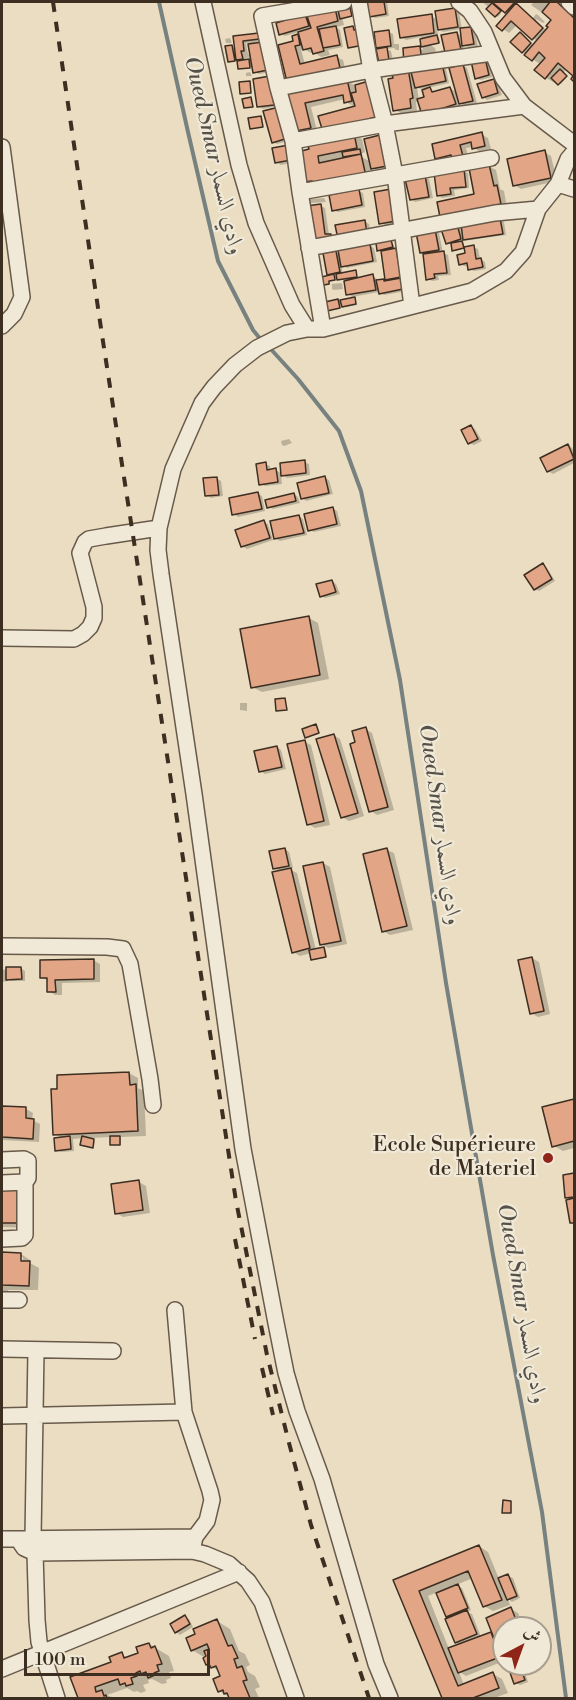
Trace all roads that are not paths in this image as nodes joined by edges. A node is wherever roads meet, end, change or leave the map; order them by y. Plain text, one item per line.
1 (203, 2) edge
2 (344, 2) edge
3 (359, 2) edge
4 (459, 2) edge
5 (568, 2) edge
6 (574, 7) edge
7 (492, 54) junction
8 (371, 70) junction
9 (278, 88) junction
10 (524, 106) junction
11 (385, 124) junction
12 (293, 141) junction
13 (574, 144) edge
14 (2, 147) edge
15 (574, 152) edge
16 (491, 158) dead end
17 (395, 175) junction
18 (558, 184) junction
19 (574, 189) edge
20 (300, 192) junction
21 (538, 210) junction
22 (403, 231) junction
23 (309, 248) junction
24 (412, 306) junction
25 (2, 326) edge
26 (307, 329) junction
27 (323, 329) junction
28 (159, 528) junction
29 (2, 638) edge
30 (2, 946) edge
31 (153, 1105) dead end
32 (2, 1160) edge
33 (25, 1182) junction
34 (2, 1183) edge
35 (2, 1239) edge
36 (2, 1300) edge
37 (19, 1300) dead end
38 (175, 1310) dead end
39 (2, 1349) edge
40 (36, 1350) junction
41 (113, 1351) dead end
42 (184, 1412) junction
43 (34, 1415) junction
44 (2, 1416) edge
45 (2, 1539) edge
46 (34, 1544) junction
47 (194, 1544) junction
48 (239, 1572) junction
49 (42, 1653) junction
50 (2, 1669) edge
51 (57, 1698) edge
52 (296, 1698) edge
53 (390, 1698) edge

1 - 26 street
2 - 9 street
3 - 8 street
4 - 7 street
5 - 6 street
7 - 8 street
7 - 10 street
8 - 9 street
8 - 11 street
9 - 12 street
10 - 11 street
10 - 13 street
11 - 12 street
11 - 17 street
12 - 20 street
14 - 25 street
15 - 18 street
16 - 17 street
17 - 20 street
17 - 22 street
18 - 19 street
18 - 21 street
20 - 23 street
21 - 22 street
21 - 24 street
22 - 23 street
22 - 24 street
23 - 27 street
24 - 27 street
26 - 27 street
26 - 28 street
28 - 29 street
28 - 53 street
30 - 31 street
32 - 33 street
33 - 34 street
33 - 35 street
36 - 37 street
38 - 42 street
39 - 40 street
40 - 41 street
40 - 43 street
42 - 43 street
42 - 47 street
43 - 44 street
43 - 46 street
45 - 46 street
46 - 47 street
46 - 49 street
47 - 48 street
48 - 49 street
48 - 52 street
49 - 50 street
49 - 51 street

